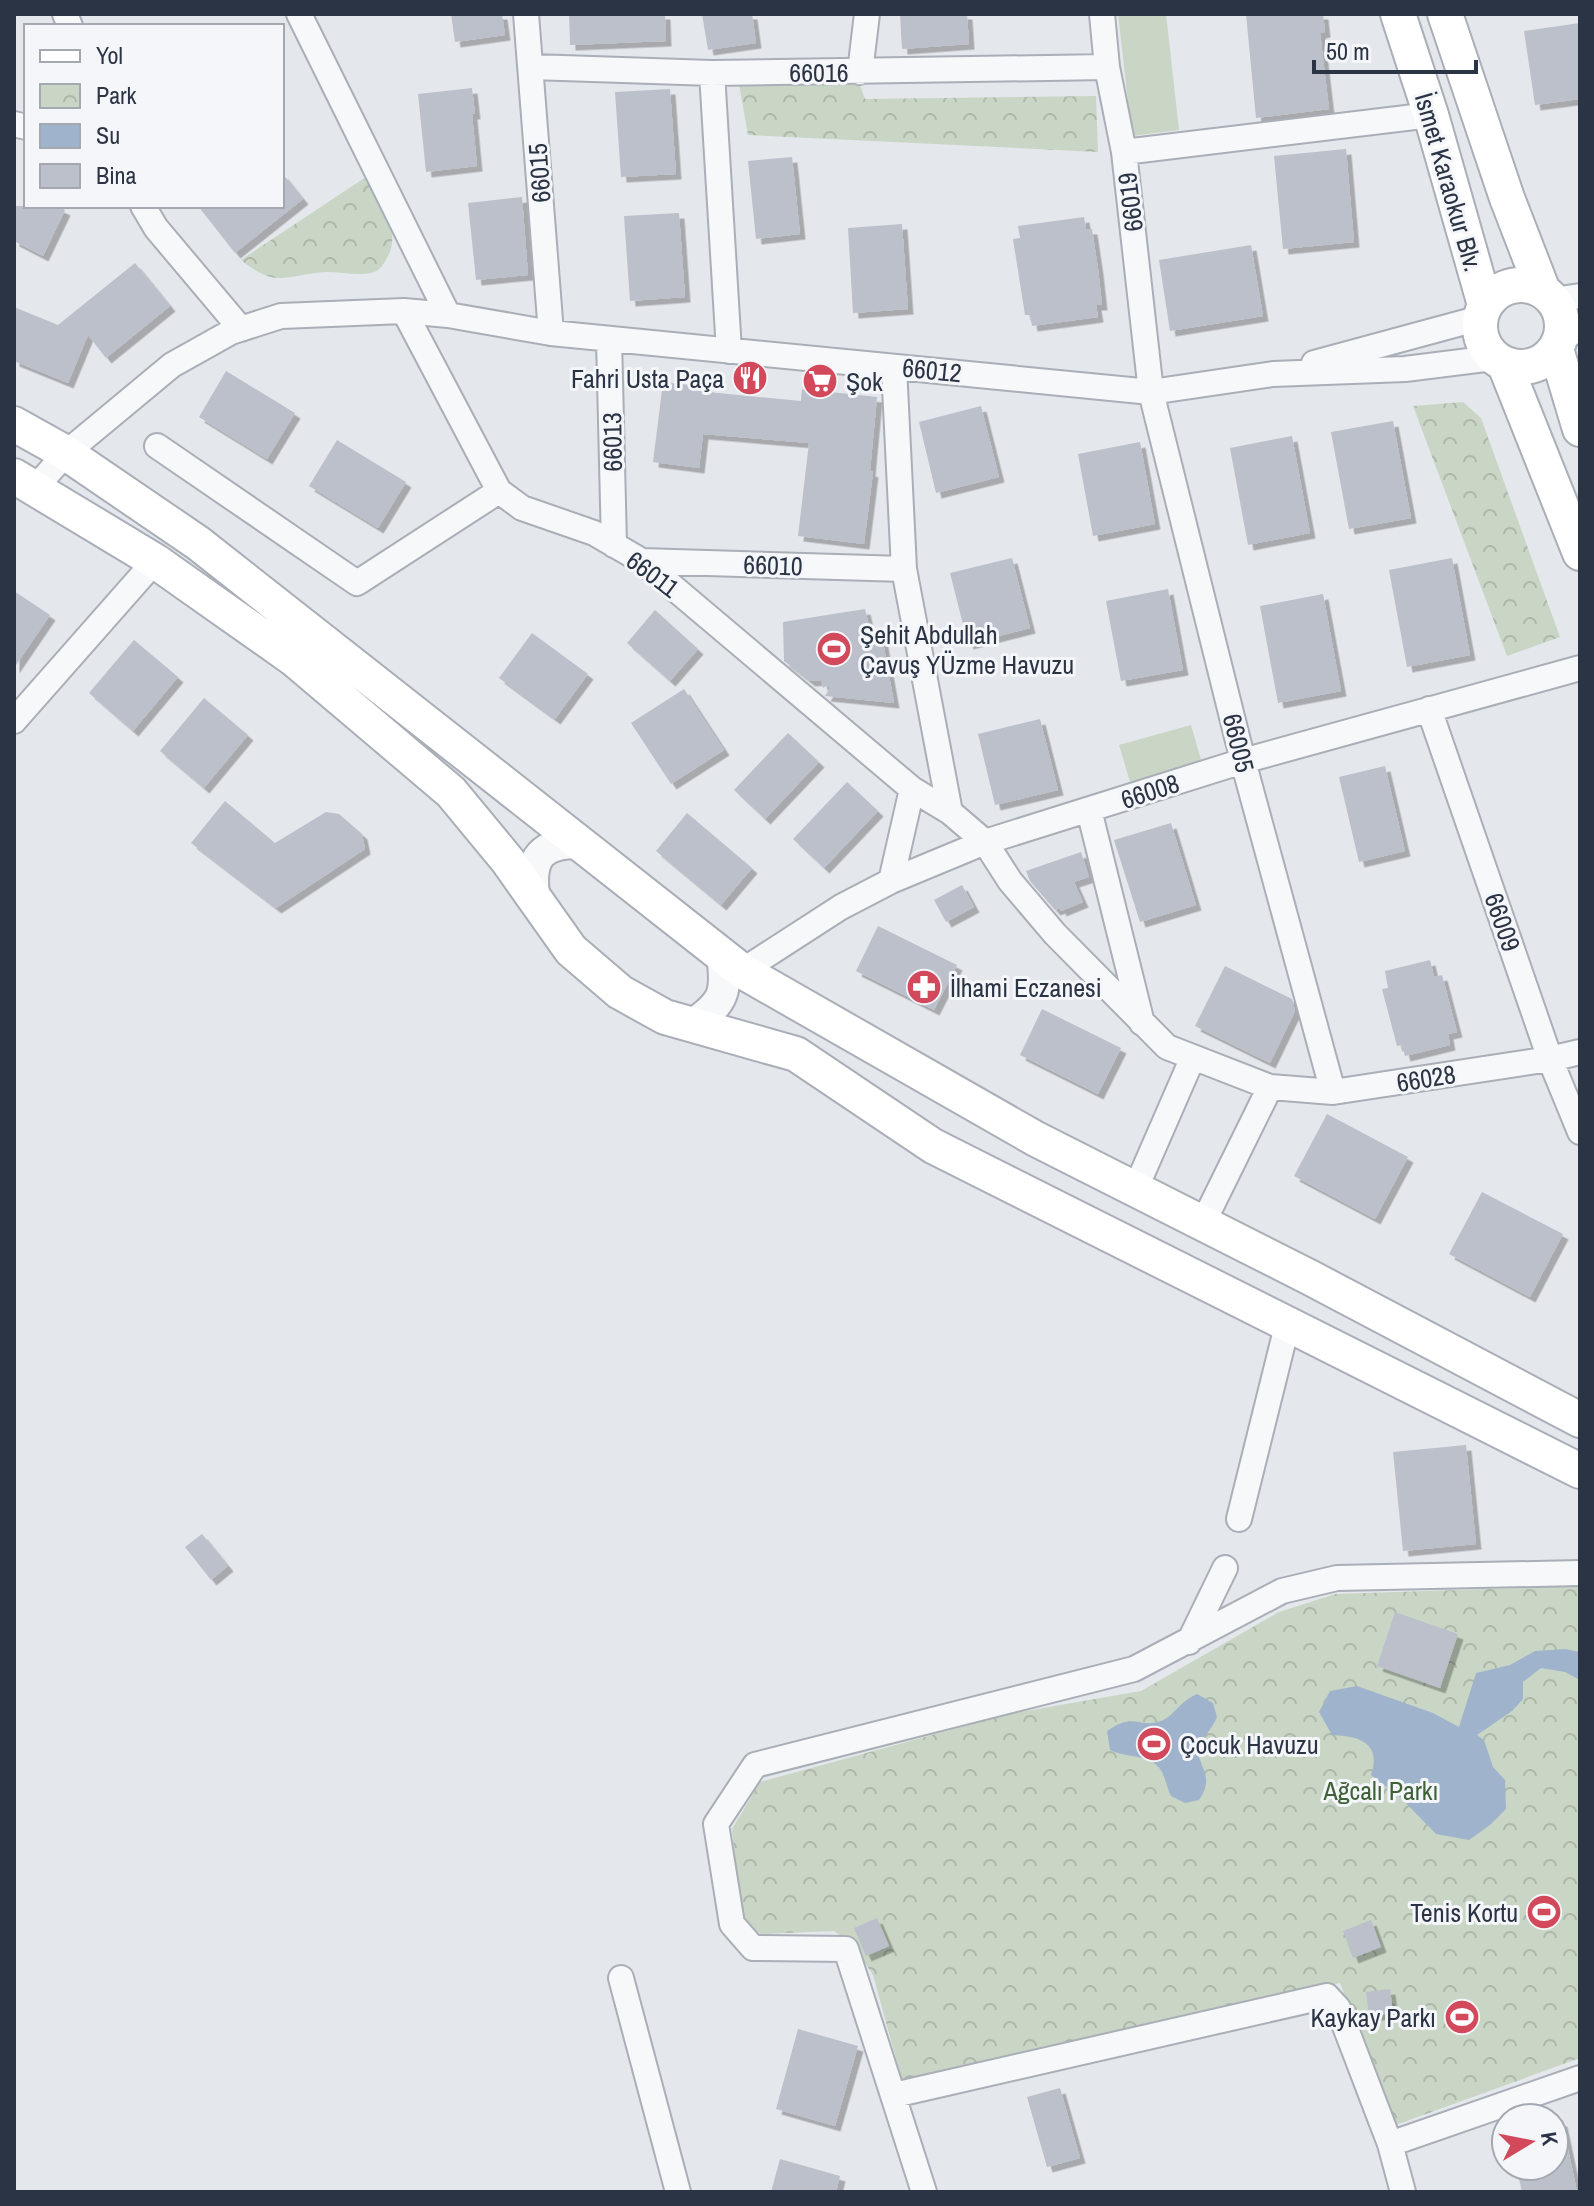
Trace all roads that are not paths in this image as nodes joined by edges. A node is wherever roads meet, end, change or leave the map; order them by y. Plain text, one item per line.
1 (299, 14) edge
2 (526, 14) edge
3 (867, 14) edge
4 (1102, 14) edge
5 (1398, 14) edge
6 (1445, 14) edge
7 (532, 67) junction
8 (1107, 67) junction
9 (860, 72) junction
10 (712, 73) junction
11 (1431, 115) junction
12 (1124, 152) junction
13 (144, 208) edge
14 (1558, 295) edge
15 (404, 311) junction
16 (1482, 312) junction
17 (448, 315) junction
18 (241, 329) junction
19 (551, 333) junction
20 (609, 339) junction
21 (1566, 339) edge
22 (729, 351) junction
23 (1499, 361) junction
24 (894, 367) junction
25 (1273, 374) junction
26 (1151, 392) junction
27 (14, 424) edge
28 (1580, 429) edge
29 (157, 446) dead end
30 (66, 453) junction
31 (25, 482) edge
32 (499, 491) junction
33 (614, 545) junction
34 (1580, 553) edge
35 (155, 561) junction
36 (642, 561) junction
37 (904, 569) junction
38 (1580, 668) edge
39 (1429, 709) junction
40 (14, 721) edge
41 (1243, 761) junction
42 (912, 789) junction
43 (1089, 810) junction
44 (950, 812) junction
45 (985, 842) junction
46 (579, 843) junction
47 (891, 881) junction
48 (535, 902) junction
49 (732, 963) junction
50 (1142, 1023) junction
51 (693, 1024) junction
52 (1580, 1052) edge
53 (1193, 1057) junction
54 (1550, 1059) junction
55 (1270, 1087) junction
56 (1333, 1092) junction
57 (1580, 1132) edge
58 (1135, 1190) junction
59 (1203, 1223) junction
60 (1288, 1322) junction
61 (1572, 1409) edge
62 (1580, 1471) edge
63 (1239, 1519) dead end
64 (1225, 1568) dead end
65 (1580, 1573) edge
66 (1189, 1642) junction
67 (621, 1978) dead end
68 (1580, 2078) edge
69 (894, 2095) junction
70 (1390, 2144) junction
71 (678, 2192) edge
72 (924, 2192) edge
73 (1403, 2192) edge

1 - 17 street
2 - 7 street, 66015
3 - 9 street
4 - 8 street, 66019
5 - 11 main road, İsmet Karaokur Blv.
6 - 14 main road, İsmet Karaokur Blv.
7 - 10 street, 66016
7 - 19 street, 66015
8 - 9 street, 66016
8 - 12 street, 66019
9 - 10 street, 66016
10 - 22 street
11 - 12 street
11 - 16 main road, İsmet Karaokur Blv.
12 - 26 street, 66019
13 - 18 street
14 - 16 main road
14 - 21 main road
15 - 17 street, 66012
15 - 18 street, 66012
15 - 32 street
16 - 23 main road
16 - 25 street, 66012
17 - 19 street, 66012
18 - 30 street, 66012
19 - 20 street, 66012
20 - 22 street, 66012
20 - 33 street, 66013
21 - 23 main road
21 - 28 main road
22 - 24 street, 66012
23 - 25 street, 66012
23 - 34 main road
24 - 26 street, 66012
24 - 37 street
25 - 26 street, 66012
26 - 41 street, 66005
27 - 30 main road
29 - 32 street
30 - 31 street, 66012
30 - 46 main road
31 - 35 main road
32 - 33 street, 66011
33 - 36 street, 66011
35 - 40 street
35 - 48 main road
36 - 37 street, 66010
36 - 42 street, 66011
37 - 44 street
38 - 39 street, 66008
39 - 41 street, 66008
39 - 54 street, 66009
41 - 43 street, 66008
41 - 56 street, 66005
42 - 44 street, 66011
42 - 47 street
43 - 45 street, 66008
43 - 50 street
44 - 45 street, 66011
45 - 47 street, 66008
45 - 50 street, 66011
46 - 48 street
46 - 49 main road
47 - 49 street, 66008
48 - 51 main road
49 - 51 street
49 - 58 main road
50 - 53 street, 66028
51 - 60 main road
52 - 54 street, 66028
53 - 55 street, 66028
53 - 58 street
54 - 56 street, 66028
54 - 57 street, 66009
55 - 56 street, 66028
55 - 59 street
58 - 59 main road
59 - 61 main road
60 - 62 main road
60 - 63 street
64 - 66 street
65 - 66 street
66 - 69 street
67 - 71 street
68 - 70 street
69 - 70 street
69 - 72 street
70 - 73 street

